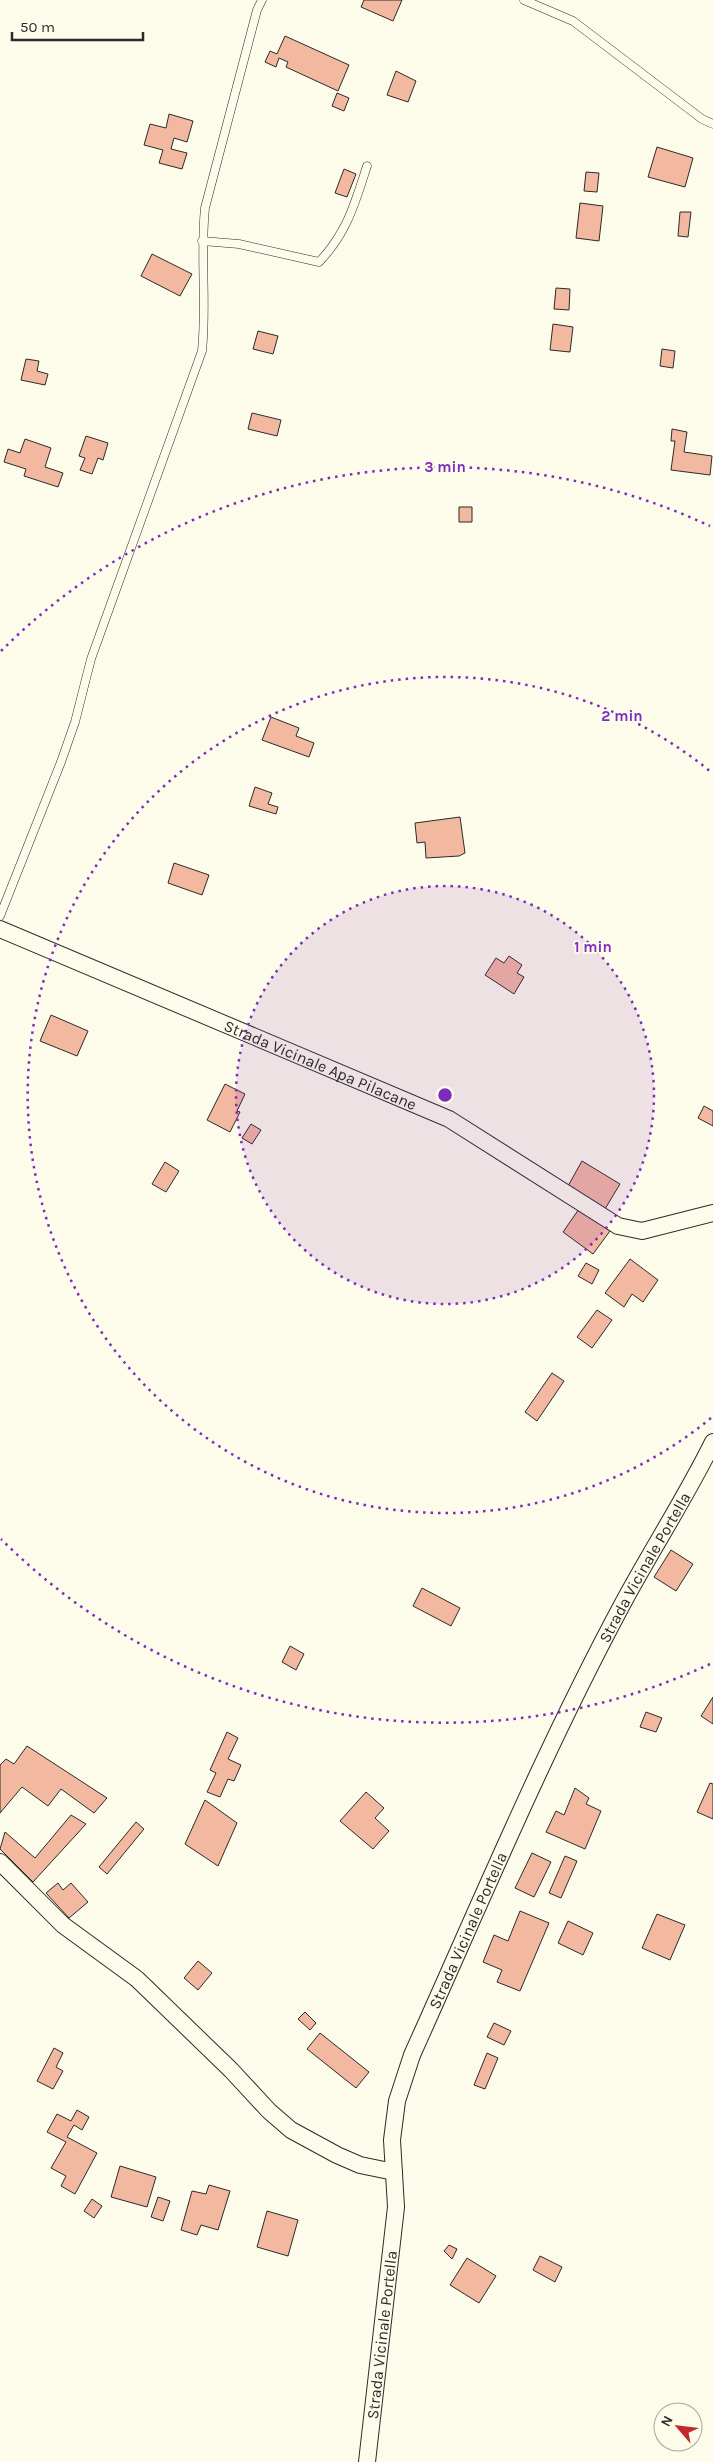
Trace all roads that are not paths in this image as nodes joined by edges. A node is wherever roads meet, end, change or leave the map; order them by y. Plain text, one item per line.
1 (262, 0) edge
2 (524, 0) edge
3 (713, 124) edge
4 (367, 166) dead end
5 (202, 241) junction
6 (0, 916) edge
7 (0, 930) edge
8 (713, 1213) edge
9 (713, 1442) edge
10 (0, 1862) edge
11 (394, 2172) junction
12 (367, 2462) edge

1 - 5 lane
2 - 3 lane
4 - 5 lane
5 - 6 lane
7 - 8 street, Strada Vicinale Apa Pilacane
9 - 11 street, Strada Vicinale Portella
10 - 11 street
11 - 12 street, Strada Vicinale Portella

